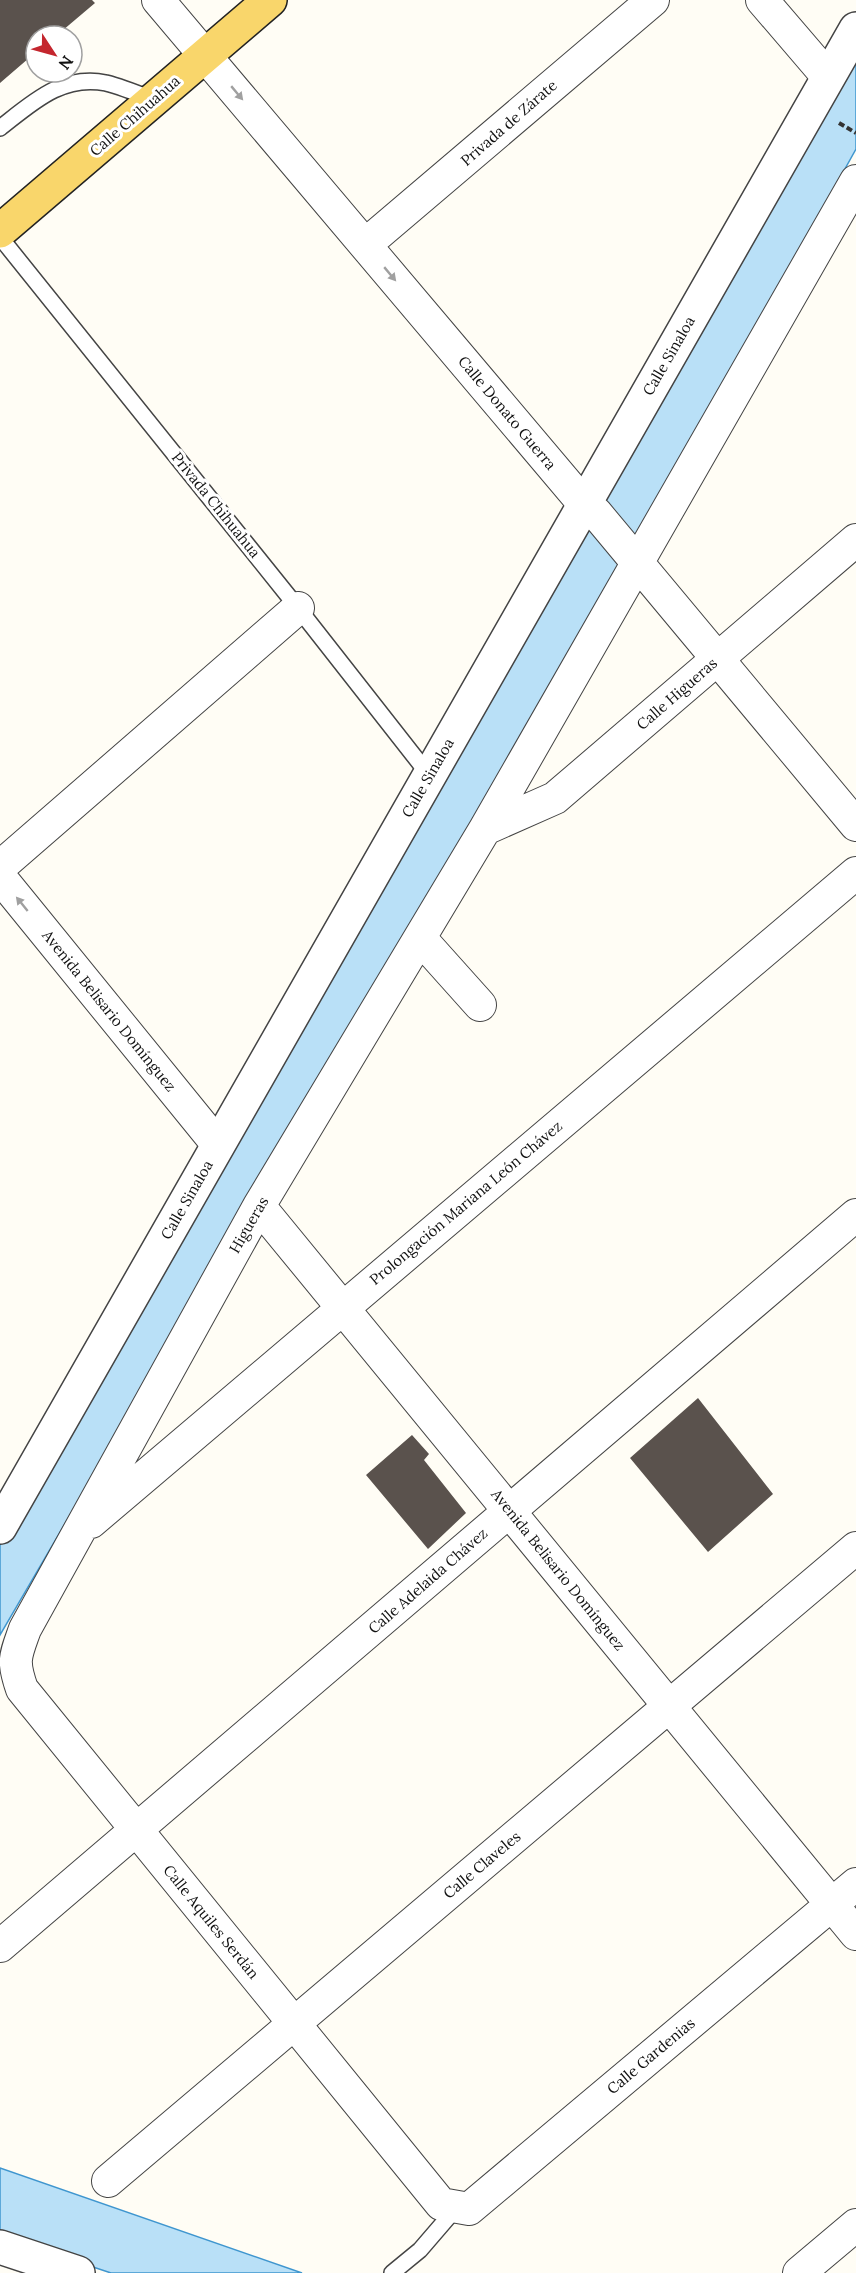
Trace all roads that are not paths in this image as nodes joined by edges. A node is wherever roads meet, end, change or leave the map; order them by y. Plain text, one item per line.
1 (158, 0) edge
2 (270, 0) edge
3 (653, 0) edge
4 (762, 0) edge
5 (856, 29) edge
6 (205, 56) junction
7 (828, 77) junction
8 (154, 100) junction
9 (0, 128) edge
10 (856, 181) edge
11 (0, 231) edge
12 (0, 237) edge
13 (365, 245) junction
14 (590, 509) junction
15 (856, 540) edge
16 (632, 556) junction
17 (298, 608) junction
18 (717, 659) junction
19 (429, 776) junction
20 (856, 825) edge
21 (485, 830) junction
22 (0, 867) edge
23 (856, 873) edge
24 (0, 877) edge
25 (420, 938) junction
26 (480, 1005) dead end
27 (218, 1145) junction
28 (260, 1206) junction
29 (856, 1215) edge
30 (343, 1308) junction
31 (510, 1511) junction
32 (0, 1527) edge
33 (76, 1534) junction
34 (856, 1548) edge
35 (25, 1629) joint
36 (669, 1706) junction
37 (136, 1830) junction
38 (856, 1884) edge
39 (832, 1904) junction
40 (856, 1934) edge
41 (0, 1946) edge
42 (294, 2024) junction
43 (108, 2181) dead end
44 (449, 2206) junction
45 (856, 2225) edge
46 (0, 2247) edge
47 (78, 2273) edge
48 (392, 2273) edge
49 (799, 2273) edge

1 - 6 street, Calle Donato Guerra
2 - 6 main road, Calle Chihuahua
3 - 13 street, Privada de Zárate
4 - 7 street
5 - 7 street, Calle Sinaloa
6 - 8 main road, Calle Chihuahua
6 -> 13 street, Calle Donato Guerra
7 - 14 street, Calle Sinaloa
8 - 9 lane
8 - 11 main road, Calle Chihuahua
10 - 16 street, Higueras
12 - 17 lane, Privada Chihuahua
13 -> 14 street, Calle Donato Guerra
14 - 16 street, Calle Donato Guerra
14 - 19 street, Calle Sinaloa
15 - 18 street, Calle Higueras
16 - 18 street, Calle Donato Guerra
16 - 21 street, Higueras
17 - 19 lane, Privada Chihuahua
17 - 22 street
18 - 20 street, Calle Donato Guerra
18 - 21 street, Calle Higueras
19 - 27 street, Calle Sinaloa
21 - 25 street, Higueras
23 - 30 street, Prolongación Mariana León Chávez
27 -> 24 street, Avenida Belisario Domínguez
25 - 26 street
25 - 28 street, Higueras
27 - 32 street, Calle Sinaloa
28 - 30 street, Avenida Belisario Domínguez
28 - 33 street, Higueras
29 - 31 street, Calle Adelaida Chávez
30 - 31 street, Avenida Belisario Domínguez
30 - 33 street, Prolongación Mariana León Chávez
31 - 36 street, Avenida Belisario Domínguez
31 - 37 street, Calle Adelaida Chávez
33 - 35 street, Higueras
34 - 36 street, Calle Claveles
35 - 37 street, Calle Aquiles Serdán
36 - 39 street, Avenida Belisario Domínguez
36 - 42 street, Calle Claveles
37 - 41 street, Calle Adelaida Chávez
37 - 42 street, Calle Aquiles Serdán
38 - 39 street, Calle Gardenias
39 - 40 street, Avenida Belisario Domínguez
39 - 44 street, Calle Gardenias
42 - 43 street, Calle Claveles
42 - 44 street, Calle Aquiles Serdán
44 - 48 lane
45 - 49 street
46 - 47 street

